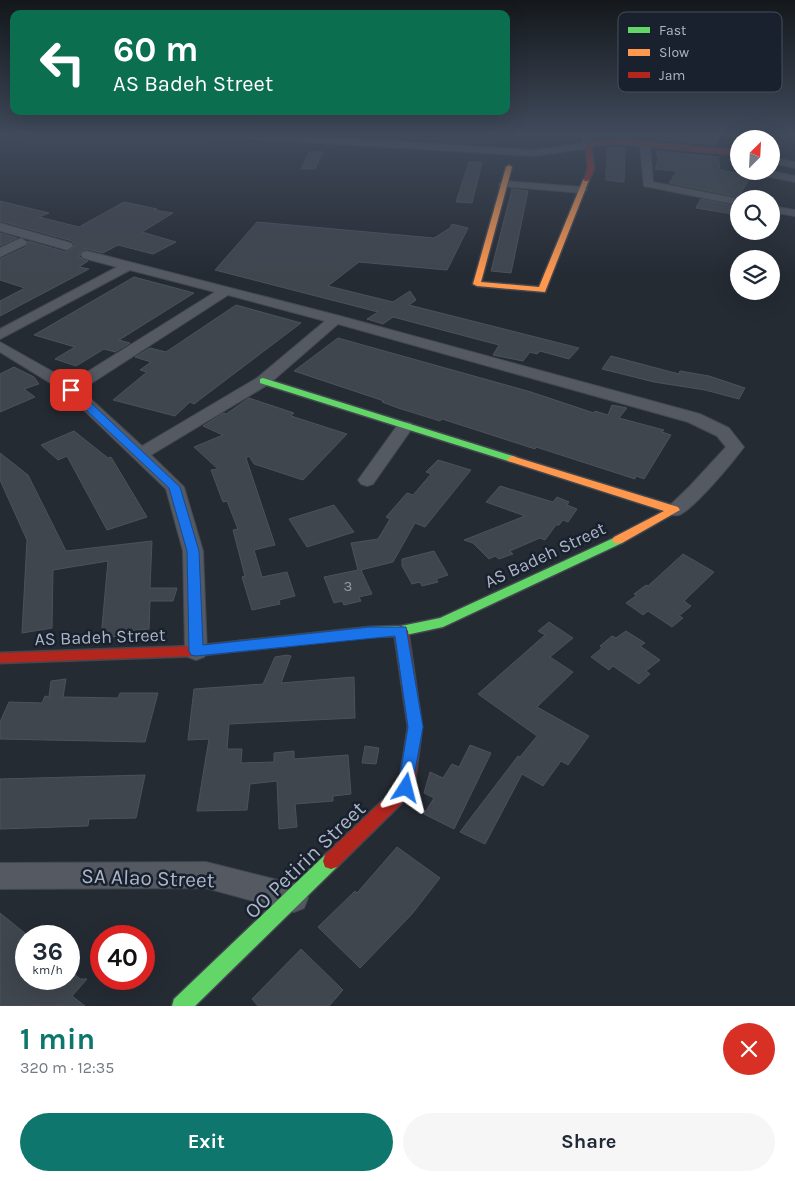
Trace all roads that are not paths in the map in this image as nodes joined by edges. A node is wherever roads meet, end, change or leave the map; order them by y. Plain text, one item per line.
1 (505, 180) edge
2 (586, 180) edge
3 (648, 180) edge
4 (504, 184) junction
5 (582, 190) junction
6 (730, 200) edge
7 (780, 210) edge
8 (795, 213) edge
9 (0, 227) edge
10 (21, 242) dead end
11 (67, 246) dead end
12 (0, 252) edge
13 (87, 255) dead end
14 (129, 265) junction
15 (226, 291) junction
16 (335, 319) junction
17 (0, 335) edge
18 (0, 346) edge
19 (263, 381) junction
20 (71, 390) junction
21 (405, 427) junction
22 (141, 454) junction
23 (367, 480) dead end
24 (674, 510) junction
25 (401, 631) junction
26 (196, 651) junction
27 (0, 658) edge
28 (0, 876) edge
29 (294, 898) junction
30 (181, 1006) edge

1 - 4 street
2 - 5 street
3 - 6 street
4 - 5 street
4 - 5 street
7 - 8 street
9 - 11 street
10 - 12 street
13 - 14 street
14 - 15 street
14 - 17 street
15 - 16 street
15 - 20 street
16 - 19 street
16 - 24 street
18 - 20 street
19 - 21 street
19 - 22 street
20 - 22 street
21 - 23 street
21 - 24 street
22 - 26 street
24 - 25 street, AS Badeh Street
25 - 26 street, AS Badeh Street
25 - 29 street, OO Petirin Street
26 - 27 street, AS Badeh Street
28 - 29 street, SA Alao Street
29 - 30 street, OO Petirin Street

